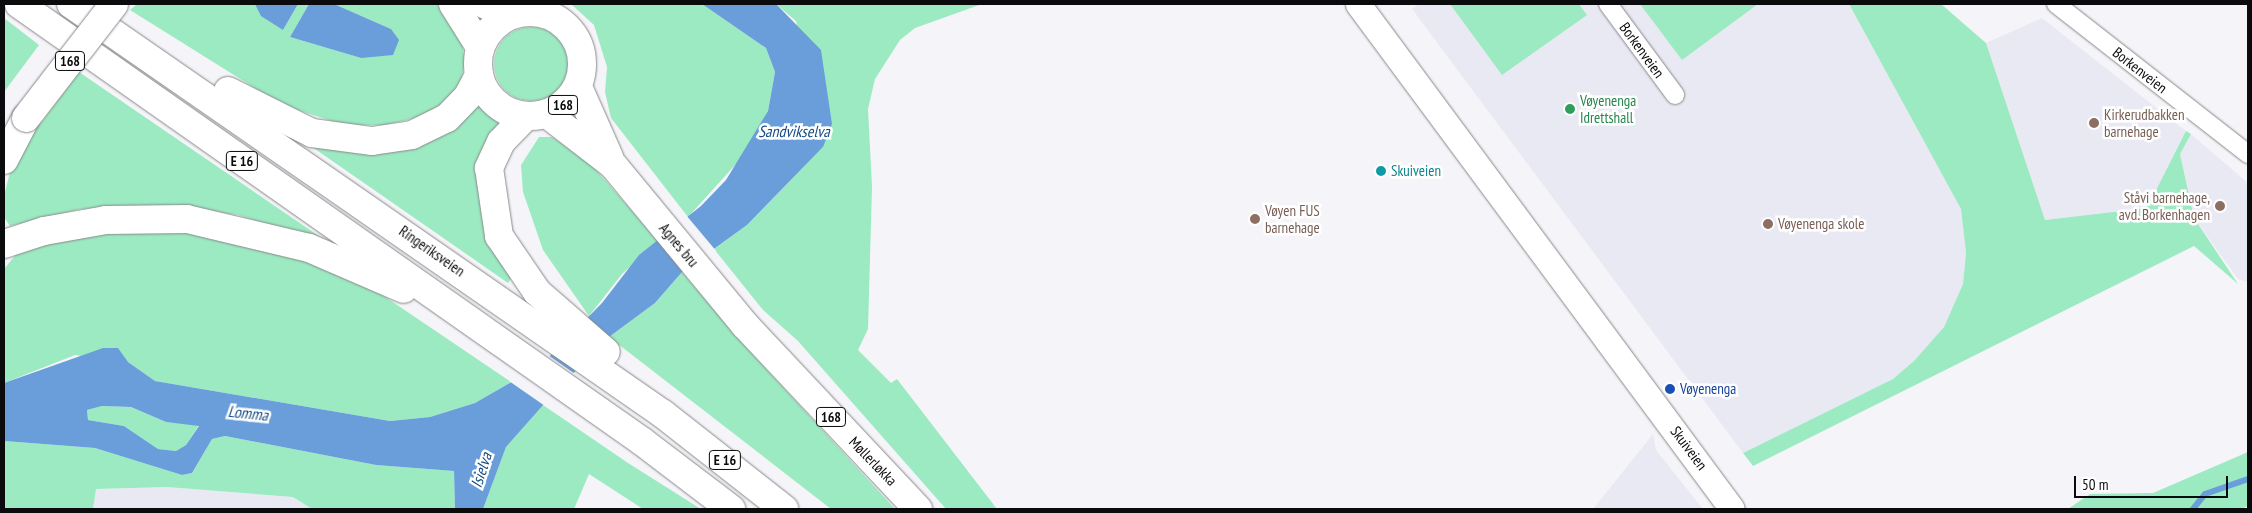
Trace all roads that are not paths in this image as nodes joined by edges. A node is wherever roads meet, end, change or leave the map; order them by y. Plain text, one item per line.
1 (19, 4) edge
2 (71, 4) edge
3 (114, 4) edge
4 (453, 4) edge
5 (1358, 4) edge
6 (1608, 4) edge
7 (2056, 4) edge
8 (495, 8) edge
9 (476, 37) junction
10 (129, 45) junction
11 (479, 75) junction
12 (1675, 96) dead end
13 (581, 98) junction
14 (26, 118) junction
15 (545, 118) junction
16 (4, 138) edge
17 (2248, 154) edge
18 (4, 160) edge
19 (613, 165) junction
20 (4, 244) edge
21 (466, 317) junction
22 (746, 325) joint
23 (663, 414) junction
24 (731, 509) edge
25 (784, 509) edge
26 (918, 509) edge
27 (1732, 509) edge

1 - 21 main road, E 16
2 - 10 main road, Ringeriksveien / E 16
3 - 14 main road, 168, bridge
4 - 9 main road
5 - 27 main road, Skuiveien
6 - 12 street, Borkenveien
7 - 17 street, Borkenveien
8 - 9 main road, 168
8 - 13 main road, 168
9 - 11 main road
10 - 11 main road, E 16
10 - 23 main road, Ringeriksveien / E 16
11 - 15 main road, 168
13 - 15 main road, 168
13 - 19 main road, Agnes bru / 168
14 - 16 main road, 168
14 - 18 main road, 168
15 - 19 main road, Agnes bru / 168
15 - 23 main road, E 16
19 - 22 main road, Agnes bru / 168
20 - 21 main road, E 16
21 - 24 main road, E 16
22 - 26 main road, Møllerløkka / 168
23 - 25 main road, Ringeriksveien / E 16

